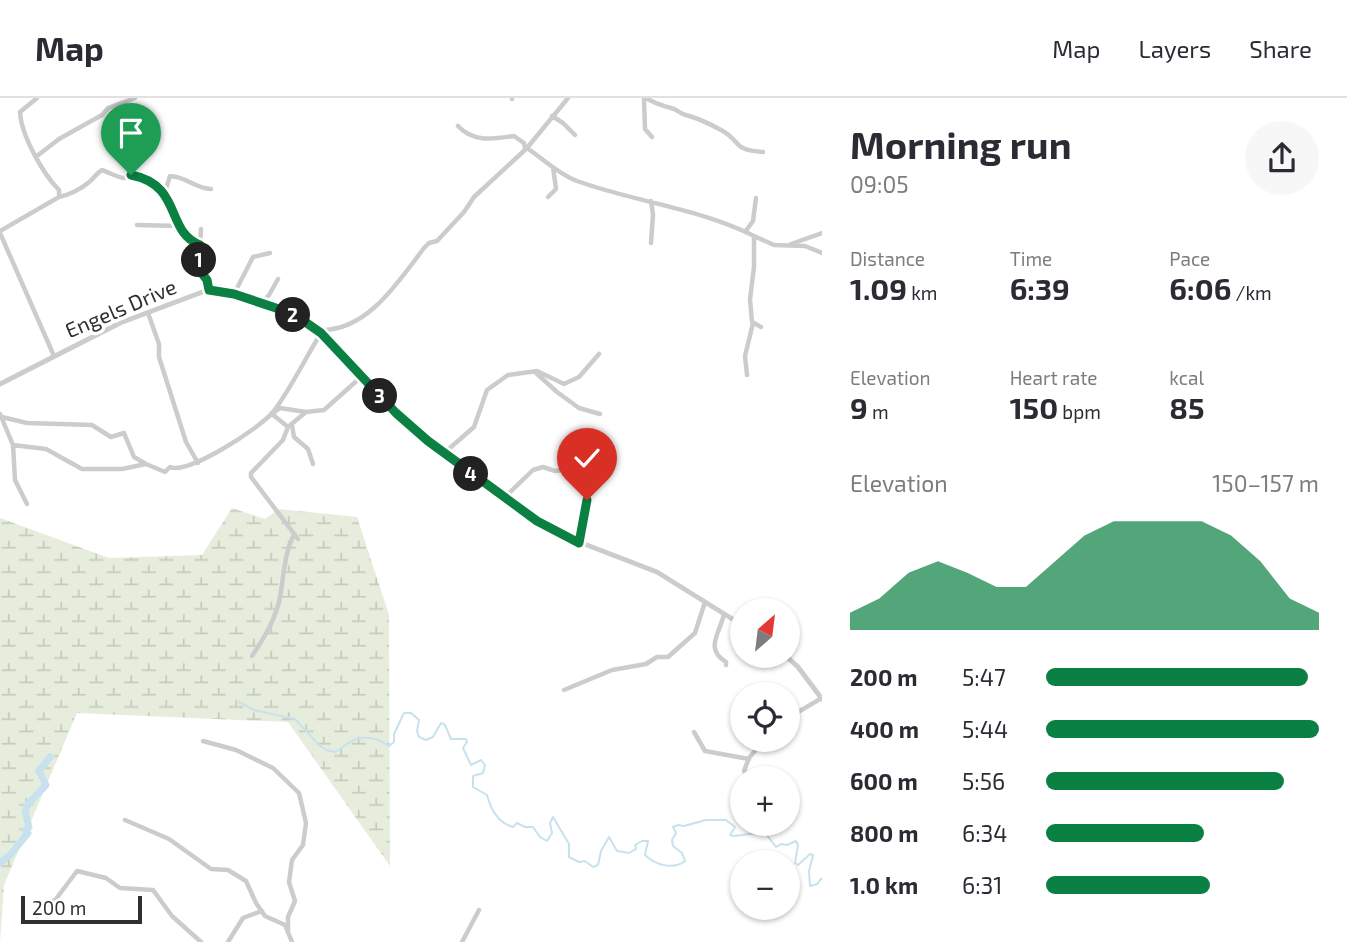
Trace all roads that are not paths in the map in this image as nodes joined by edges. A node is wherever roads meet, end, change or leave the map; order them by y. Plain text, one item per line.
1 (37, 98) edge
2 (135, 98) edge
3 (568, 98) edge
4 (645, 98) edge
5 (552, 116) junction
6 (458, 126) dead end
7 (575, 135) dead end
8 (652, 137) dead end
9 (526, 148) junction
10 (763, 152) dead end
11 (37, 156) junction
12 (553, 166) junction
13 (211, 189) dead end
14 (164, 193) junction
15 (59, 197) junction
16 (548, 197) dead end
17 (756, 198) dead end
18 (651, 201) junction
19 (137, 225) dead end
20 (180, 226) junction
21 (201, 229) dead end
22 (0, 232) edge
23 (745, 232) junction
24 (822, 233) edge
25 (754, 236) junction
26 (651, 243) dead end
27 (200, 245) junction
28 (787, 246) junction
29 (270, 253) dead end
30 (822, 253) edge
31 (278, 279) dead end
32 (209, 290) junction
33 (234, 294) junction
34 (261, 304) junction
35 (148, 313) junction
36 (753, 323) junction
37 (761, 327) dead end
38 (319, 332) junction
39 (600, 354) dead end
40 (54, 356) junction
41 (534, 372) junction
42 (747, 375) dead end
43 (361, 377) junction
44 (0, 384) edge
45 (306, 412) junction
46 (272, 414) junction
47 (600, 414) dead end
48 (1, 416) edge
49 (290, 426) junction
50 (13, 445) junction
51 (443, 454) junction
52 (583, 458) dead end
53 (198, 463) junction
54 (146, 464) junction
55 (313, 464) dead end
56 (580, 468) junction
57 (504, 498) junction
58 (27, 504) dead end
59 (579, 543) junction
60 (705, 602) junction
61 (724, 614) junction
62 (730, 618) edge
63 (252, 656) dead end
64 (726, 665) dead end
65 (799, 668) edge
66 (564, 690) dead end
67 (822, 699) edge
68 (800, 711) edge
69 (694, 732) dead end
70 (203, 740) dead end
71 (755, 752) edge
72 (749, 759) junction
73 (746, 766) edge
74 (125, 820) dead end
75 (479, 910) dead end
76 (262, 911) junction
77 (37, 916) dead end
78 (288, 931) junction
79 (201, 942) edge
80 (228, 942) edge
81 (292, 942) edge
82 (462, 942) edge

1 - 11 street
2 - 11 street
3 - 5 street
4 - 8 street
4 - 10 street
5 - 7 street
5 - 9 street
6 - 9 street
9 - 12 street
9 - 38 street
11 - 15 street
12 - 16 street
12 - 18 street
13 - 14 street
14 - 15 street
14 - 20 street
15 - 22 street
17 - 23 street
18 - 23 street
18 - 26 street
19 - 20 street
20 - 27 street
21 - 27 street
22 - 40 street
23 - 25 street
24 - 28 street
25 - 28 street
25 - 36 street
27 - 32 street
28 - 30 street
29 - 33 street
31 - 34 street
32 - 33 street, Engels Drive
32 - 35 street, Engels Drive
33 - 34 street, Engels Drive
34 - 38 street, Engels Drive
35 - 40 street, Engels Drive
35 - 53 street
36 - 37 street
36 - 42 street
38 - 43 street, Engels Drive
38 - 46 street
39 - 41 street
40 - 44 street, Engels Drive
41 - 47 street
41 - 51 street
43 - 45 street
43 - 51 street, Engels Drive
45 - 46 street
45 - 49 street
46 - 49 street
46 - 53 street
48 - 50 street
48 - 54 street
49 - 55 street
49 - 63 street
50 - 54 street
50 - 58 street
51 - 57 street, Engels Drive
52 - 56 street
53 - 54 street
56 - 57 street
56 - 59 street
57 - 59 street, Engels Drive
59 - 60 street, Engels Drive
60 - 61 street, Engels Drive
60 - 66 street
61 - 62 street, Engels Drive
61 - 64 street
65 - 67 street
67 - 68 street
69 - 72 street
70 - 78 street
71 - 72 street
72 - 73 street
74 - 76 street
75 - 82 street
76 - 78 street
76 - 80 street
77 - 79 street
78 - 81 street

